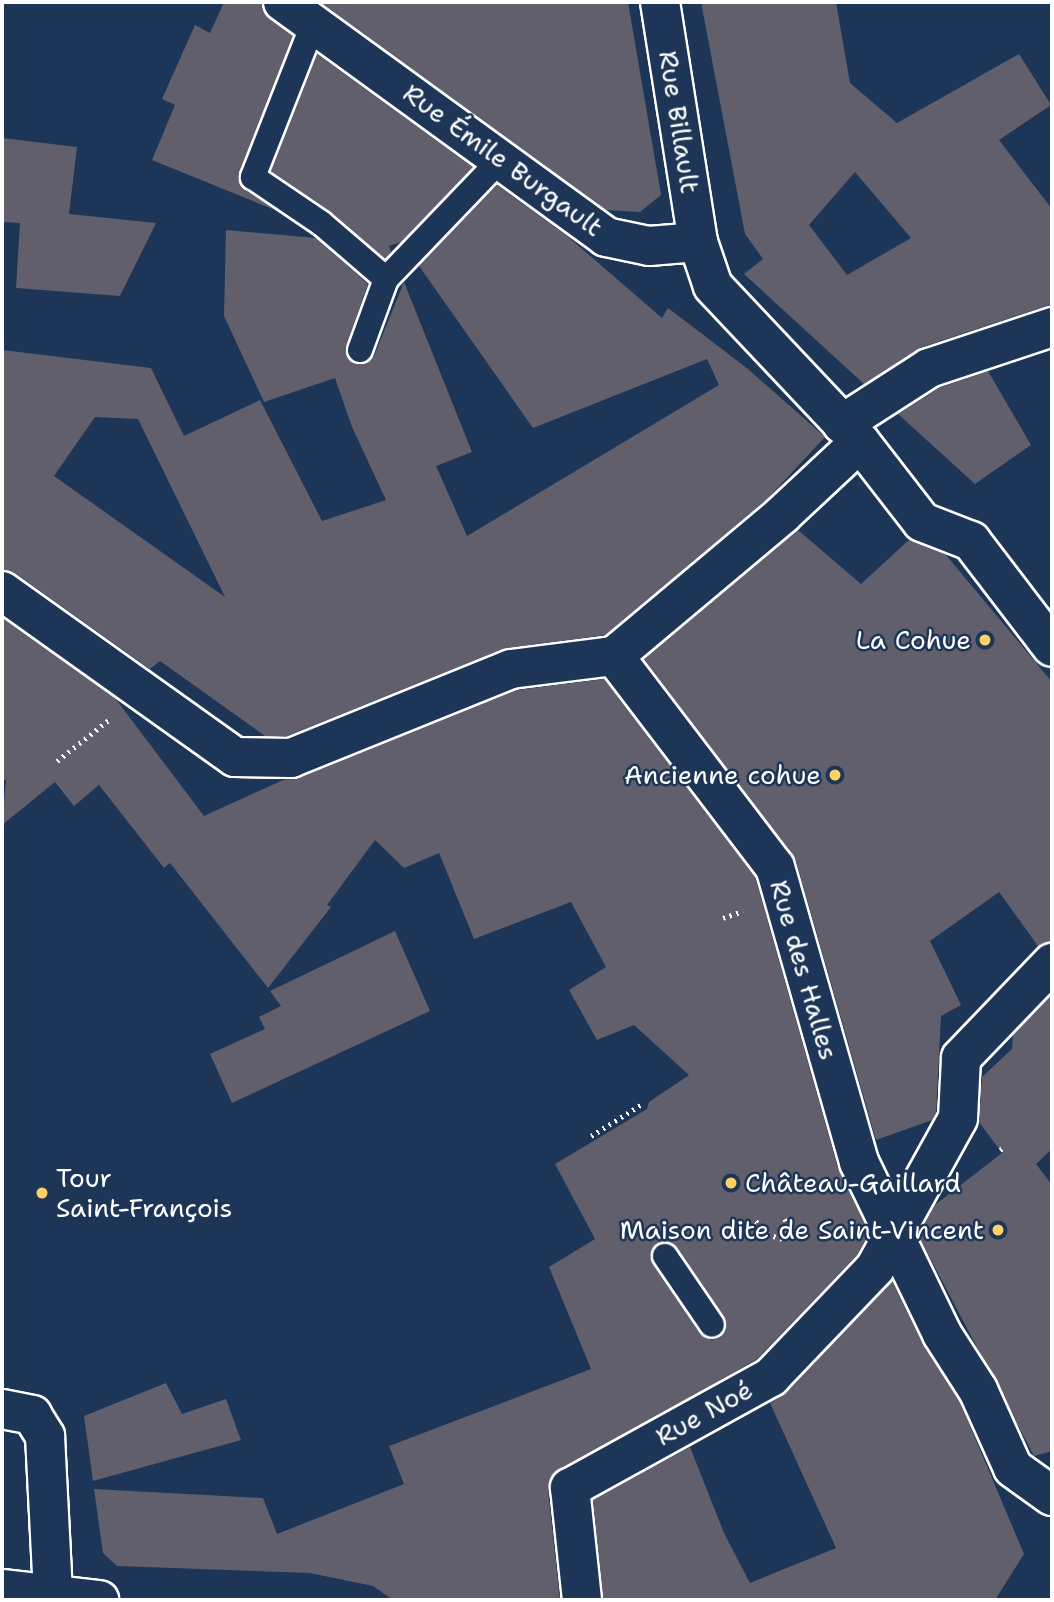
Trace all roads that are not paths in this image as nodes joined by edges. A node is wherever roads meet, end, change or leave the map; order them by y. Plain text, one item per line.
1 (660, 2) edge
2 (299, 12) edge
3 (502, 158) junction
4 (698, 242) junction
5 (386, 279) junction
6 (1052, 327) edge
7 (360, 350) dead end
8 (851, 433) junction
9 (2, 591) edge
10 (1052, 647) edge
11 (614, 656) junction
12 (1052, 963) edge
13 (894, 1232) junction
14 (665, 1256) dead end
15 (712, 1325) dead end
16 (2, 1409) edge
17 (1052, 1496) edge
18 (2, 1589) edge
19 (52, 1593) junction
20 (99, 1600) edge
21 (582, 1600) edge

1 - 4 street, Rue Billault
2 - 3 street, Rue Émile Burgault
2 - 5 lane
3 - 4 street, Rue Émile Burgault
3 - 5 lane
4 - 8 street
5 - 7 lane
6 - 8 street
8 - 10 street
8 - 11 street
9 - 11 street
11 - 13 street, Rue des Halles
12 - 13 street, Rue Noé
13 - 17 street, Rue des Halles
13 - 21 street, Rue Noé
14 - 15 lane
16 - 19 street
18 - 19 street
19 - 20 street

